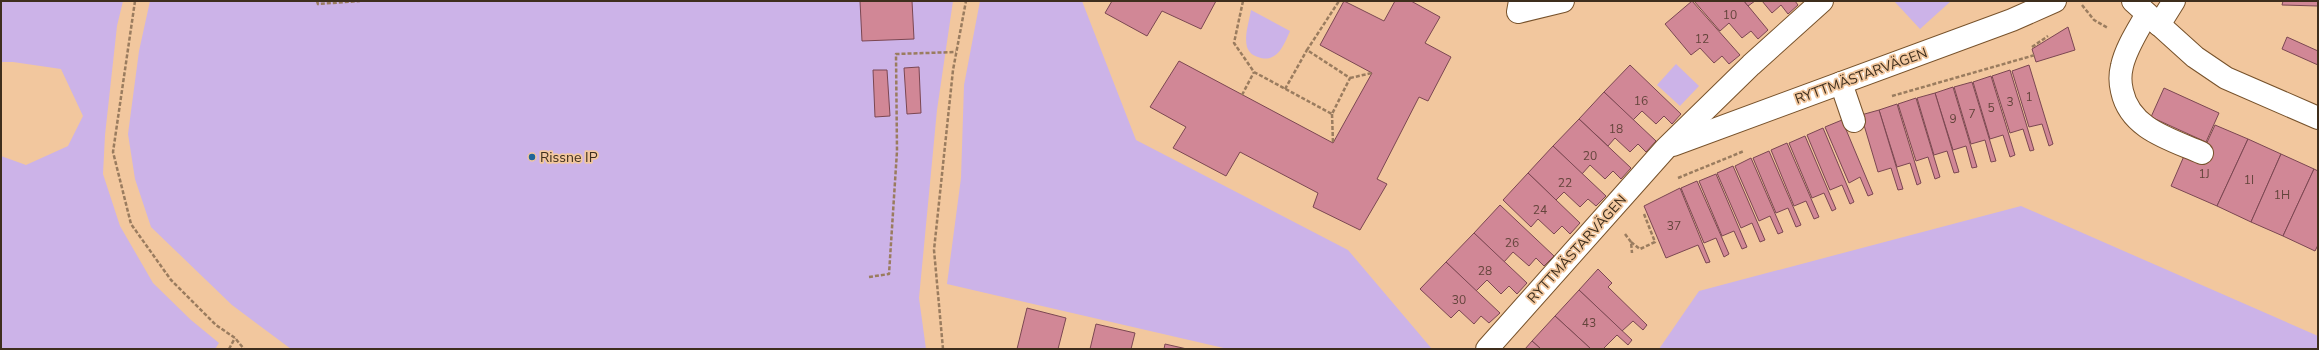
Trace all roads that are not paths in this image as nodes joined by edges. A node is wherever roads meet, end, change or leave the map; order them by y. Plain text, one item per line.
1 (1563, 1) edge
2 (1822, 1) edge
3 (2055, 1) edge
4 (2174, 1) edge
5 (1519, 6) edge
6 (2146, 13) edge
7 (1841, 83) junction
8 (2318, 118) edge
9 (1854, 121) dead end
10 (1666, 148) junction
11 (2202, 153) dead end
12 (1487, 349) edge

1 - 5 street
2 - 10 street, RYTTMÄSTARVÄGEN
3 - 7 street, RYTTMÄSTARVÄGEN
4 - 6 street
6 - 8 street
6 - 11 street
7 - 9 street
7 - 10 street, RYTTMÄSTARVÄGEN
10 - 12 street, RYTTMÄSTARVÄGEN

